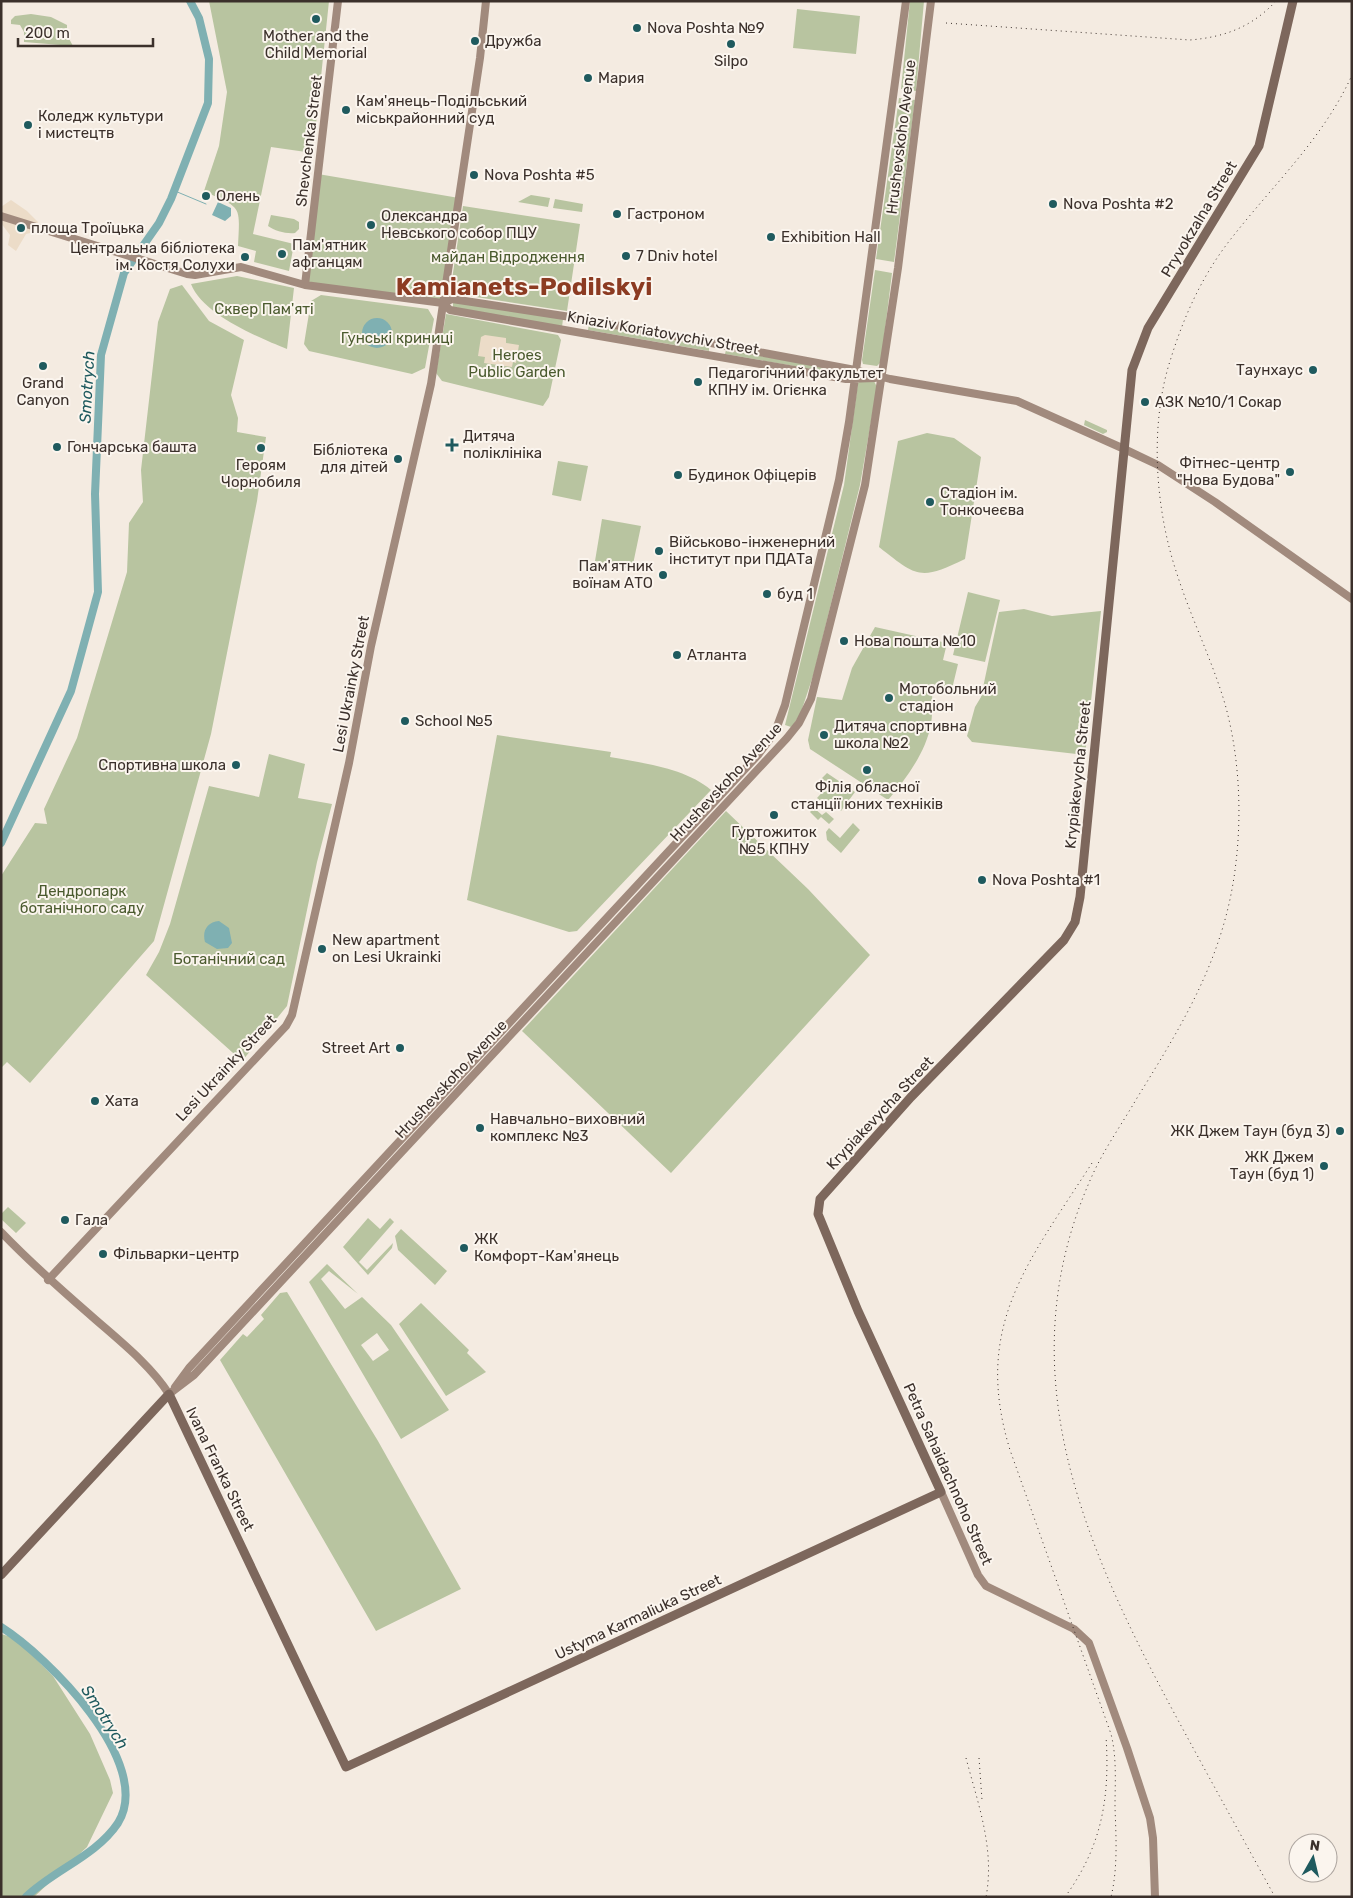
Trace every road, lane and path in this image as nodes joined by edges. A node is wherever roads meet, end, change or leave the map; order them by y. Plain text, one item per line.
1 (338, 1) edge
2 (486, 1) edge
3 (906, 1) edge
4 (931, 1) edge
5 (1292, 1) edge
6 (1, 216) edge
7 (305, 285) junction
8 (443, 303) junction
9 (855, 370) junction
10 (881, 378) junction
11 (854, 380) junction
12 (1122, 448) junction
13 (1352, 599) edge
14 (818, 1214) joint
15 (1, 1232) edge
16 (48, 1280) junction
17 (169, 1394) junction
18 (941, 1492) junction
19 (1, 1575) edge
20 (346, 1767) joint
21 (1155, 1897) edge

1 - 7 main road, Shevchenka Street
2 - 8 main road, Lesi Ukrainky Street
3 - 9 main road, Hrushevskoho Avenue
4 - 10 main road, Hrushevskoho Avenue
5 - 12 main road, Pryvokzalna Street
6 - 7 main road, Kniaziv Koriatovychiv Street
7 - 8 main road, Kniaziv Koriatovychiv Street
8 - 9 main road, Kniaziv Koriatovychiv Street
8 - 11 main road, Kniaziv Koriatovychiv Street
8 - 16 main road, Lesi Ukrainky Street
9 - 10 main road, Kniaziv Koriatovychiv Street
9 - 11 main road, Hrushevskoho Avenue
10 - 11 main road, Kniaziv Koriatovychiv Street
10 - 12 main road, Kniaziv Koriatovychiv Street
10 - 17 main road, Hrushevskoho Avenue
11 - 17 main road, Hrushevskoho Avenue
12 - 13 main road, Kniaziv Koriatovychiv Street
12 - 14 main road, Krypiakevycha Street
14 - 18 main road, Petra Sahaidachnoho Street
15 - 16 main road, Ivana Franka Street
16 - 17 main road, Ivana Franka Street
17 - 19 main road, Hrushevskoho Avenue
17 - 20 main road, Ivana Franka Street
18 - 20 main road, Ustyma Karmaliuka Street
18 - 21 main road, Petra Sahaidachnoho Street

